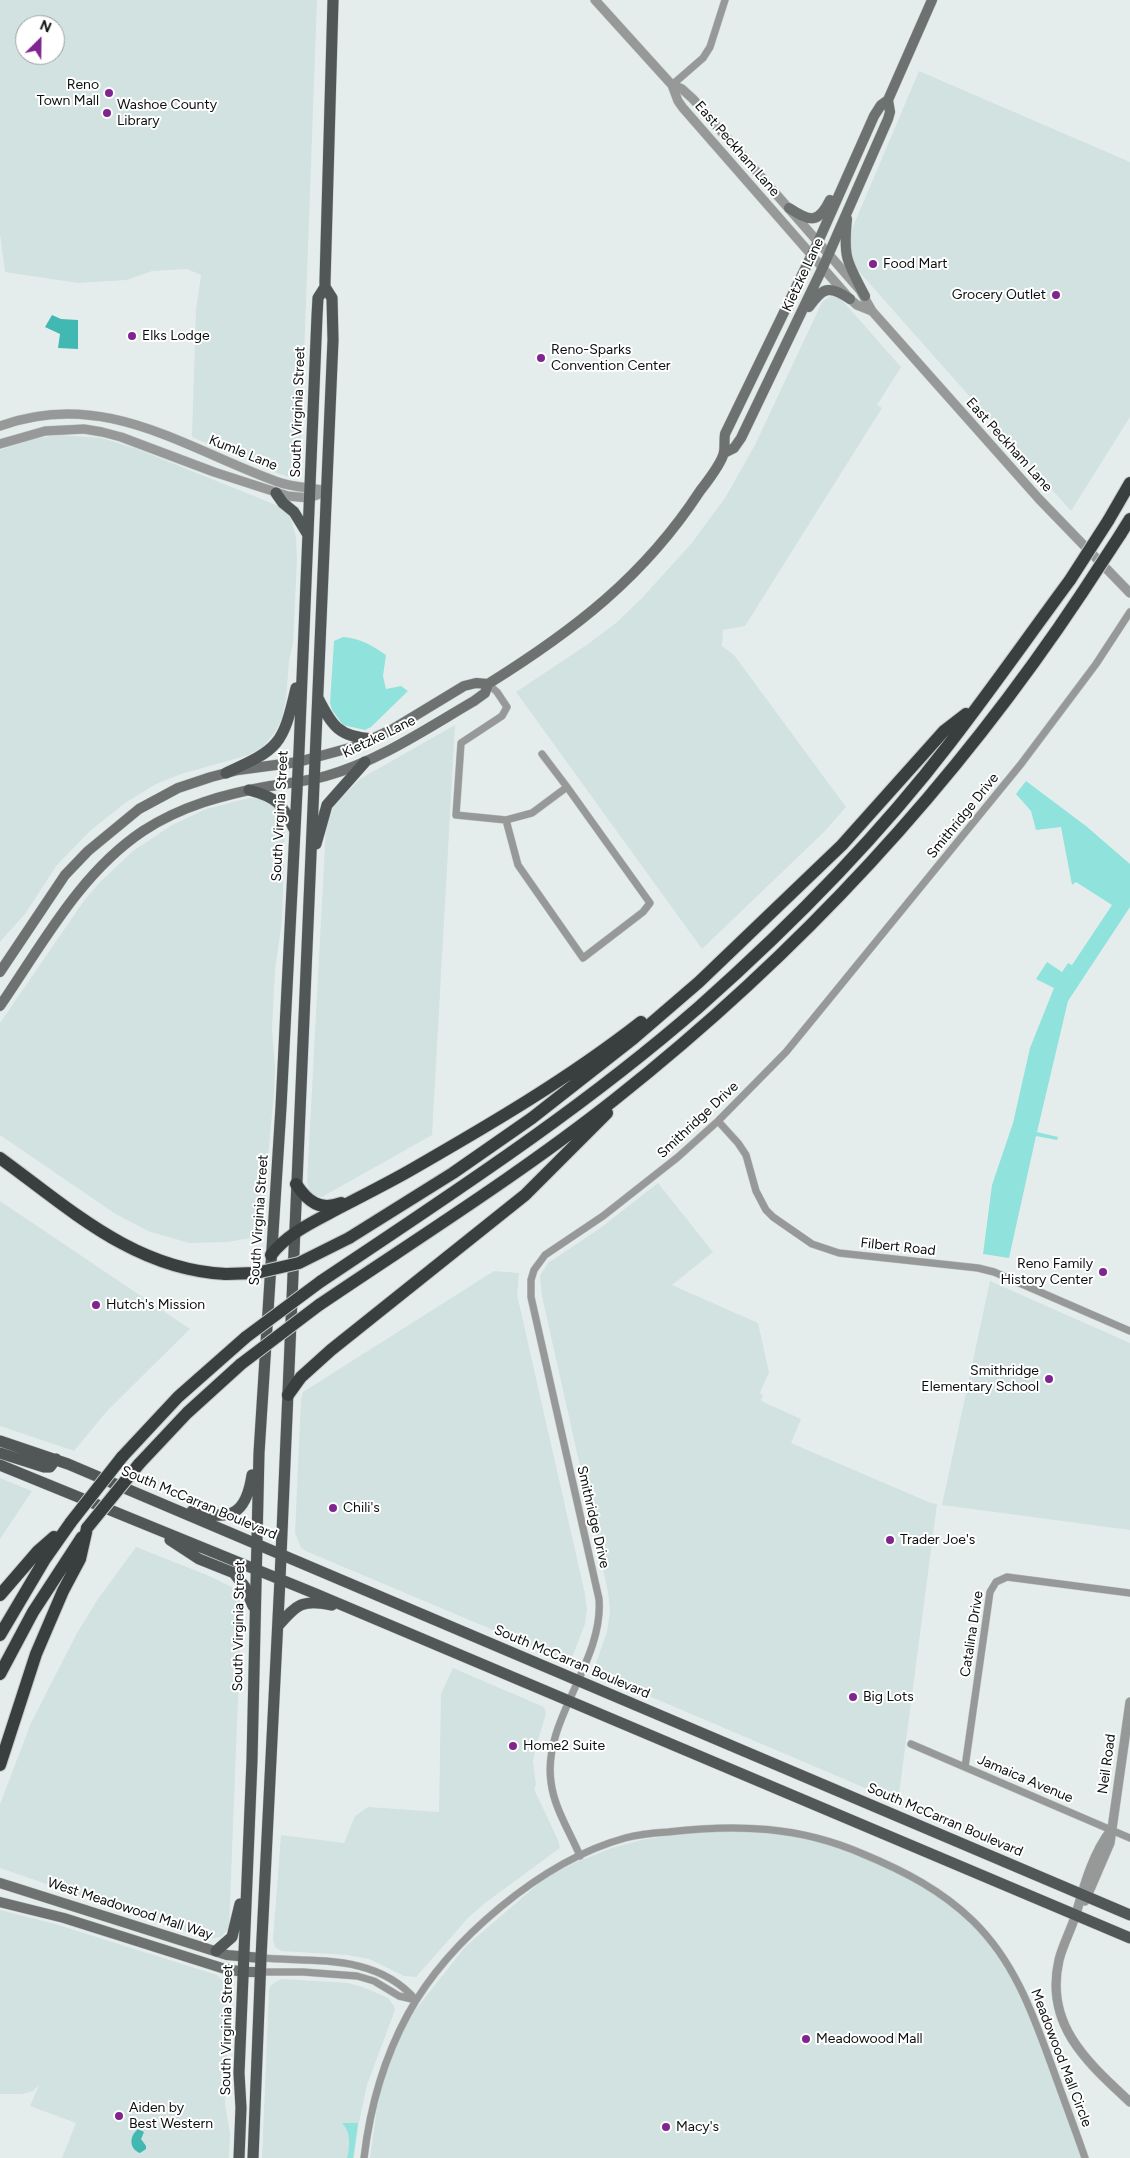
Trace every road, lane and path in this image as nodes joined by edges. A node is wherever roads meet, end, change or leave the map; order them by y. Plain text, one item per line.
1 (334, 0) edge
2 (595, 0) edge
3 (725, 0) edge
4 (932, 0) edge
5 (672, 86) junction
6 (888, 100) junction
7 (854, 161) junction
8 (789, 208) junction
9 (848, 209) junction
10 (818, 242) junction
11 (829, 254) junction
12 (812, 255) junction
13 (823, 267) junction
14 (325, 287) junction
15 (864, 296) junction
16 (850, 299) junction
17 (872, 312) junction
18 (792, 332) junction
19 (116, 418) junction
20 (0, 426) edge
21 (121, 436) junction
22 (0, 444) edge
23 (724, 453) junction
24 (1130, 483) edge
25 (326, 491) junction
26 (276, 493) junction
27 (310, 493) junction
28 (1130, 519) edge
29 (308, 536) junction
30 (1130, 593) edge
31 (1130, 612) edge
32 (302, 659) junction
33 (488, 684) junction
34 (317, 697) junction
35 (981, 701) junction
36 (372, 739) junction
37 (542, 754) dead end
38 (314, 759) junction
39 (298, 762) junction
40 (364, 762) junction
41 (226, 772) junction
42 (313, 779) junction
43 (297, 782) junction
44 (567, 787) junction
45 (249, 790) junction
46 (506, 820) junction
47 (294, 830) junction
48 (310, 870) junction
49 (752, 932) junction
50 (0, 972) edge
51 (0, 1006) edge
52 (284, 1047) junction
53 (302, 1048) junction
54 (648, 1073) junction
55 (718, 1121) junction
56 (0, 1158) edge
57 (296, 1184) junction
58 (362, 1196) junction
59 (294, 1232) junction
60 (271, 1255) junction
61 (1130, 1331) edge
62 (288, 1395) junction
63 (261, 1424) junction
64 (0, 1441) edge
65 (0, 1453) edge
66 (56, 1459) junction
67 (0, 1465) edge
68 (158, 1502) junction
69 (70, 1522) junction
70 (87, 1528) junction
71 (159, 1531) junction
72 (256, 1543) junction
73 (281, 1554) junction
74 (255, 1569) junction
75 (280, 1579) junction
76 (1130, 1593) edge
77 (0, 1595) edge
78 (350, 1608) junction
79 (255, 1611) junction
80 (278, 1626) junction
81 (0, 1635) edge
82 (0, 1674) edge
83 (578, 1681) junction
84 (568, 1702) junction
85 (1130, 1702) edge
86 (911, 1744) dead end
87 (0, 1765) edge
88 (965, 1767) junction
89 (1111, 1830) junction
90 (1130, 1838) edge
91 (580, 1856) junction
92 (246, 1880) junction
93 (0, 1883) edge
94 (1084, 1896) junction
95 (0, 1902) edge
96 (1076, 1915) junction
97 (1130, 1915) edge
98 (1130, 1938) edge
99 (216, 1951) junction
100 (252, 1958) junction
101 (252, 1972) junction
102 (416, 2000) junction
103 (1130, 2102) edge
104 (239, 2158) edge
105 (253, 2158) edge
106 (364, 2158) edge
107 (1085, 2158) edge

1 - 14 main road, South Virginia Street
2 - 5 street, East Peckham Lane
3 - 5 street
4 - 6 main road, Kietzke Lane
5 - 8 street, East Peckham Lane
5 - 12 street, East Peckham Lane
6 - 7 main road, Kietzke Lane
6 - 9 main road, Kietzke Lane
7 - 8 main road
7 - 10 main road, Kietzke Lane
8 - 10 street, East Peckham Lane
9 - 11 main road, Kietzke Lane
9 - 15 main road
10 - 11 street, East Peckham Lane
10 - 12 main road, Kietzke Lane
11 - 13 main road, Kietzke Lane
11 - 15 street, East Peckham Lane
12 - 13 street, East Peckham Lane
12 - 23 main road, Kietzke Lane
13 - 16 street, East Peckham Lane
13 - 18 main road, Kietzke Lane
14 - 25 main road, South Virginia Street
14 - 27 main road, South Virginia Street
15 - 17 street, East Peckham Lane
16 - 17 street, East Peckham Lane
16 - 18 main road
17 - 30 street, East Peckham Lane
18 - 23 main road, Kietzke Lane
19 - 20 street, Kumle Lane
19 - 21 street
19 - 27 street, Kumle Lane
21 - 22 street, Kumle Lane
21 - 26 street, Kumle Lane
23 - 33 main road, Kietzke Lane
24 - 35 highway, bridge
25 - 27 street, Kumle Lane
25 - 34 main road, South Virginia Street
26 - 27 street, Kumle Lane
26 - 29 main road
27 - 29 main road, South Virginia Street
28 - 54 highway, bridge
29 - 32 main road, South Virginia Street
31 - 55 street, Smithridge Drive
32 - 39 main road, South Virginia Street
32 - 41 main road
33 - 36 main road, Kietzke Lane
33 - 40 main road, Kietzke Lane
33 - 46 street
34 - 36 main road
34 - 38 main road, South Virginia Street
35 - 49 highway
35 - 69 highway, bridge
36 - 38 main road, Kietzke Lane
37 - 44 street
38 - 39 main road, Kietzke Lane
38 - 42 main road, South Virginia Street
39 - 41 main road, Kietzke Lane
39 - 43 main road, South Virginia Street
40 - 42 main road, Kietzke Lane
40 - 48 main road
41 - 50 main road, Kietzke Lane
42 - 43 main road, Kietzke Lane
42 - 48 main road, South Virginia Street
43 - 45 main road, Kietzke Lane
43 - 47 main road, South Virginia Street
44 - 46 street
44 - 46 street
45 - 47 main road
45 - 51 main road, Kietzke Lane
47 - 52 main road, South Virginia Street
48 - 53 main road, South Virginia Street
49 - 56 highway, bridge
49 - 58 highway
52 - 53 main road
52 - 60 main road, South Virginia Street
53 - 57 main road, South Virginia Street
54 - 62 highway
54 - 70 highway, bridge
55 - 61 street, Filbert Road
55 - 83 street, Smithridge Drive
57 - 58 highway
57 - 59 main road, South Virginia Street
58 - 59 highway
59 - 60 highway
59 - 62 main road, South Virginia Street
60 - 63 main road, South Virginia Street
62 - 73 main road, South Virginia Street
63 - 68 main road
63 - 72 main road, South Virginia Street
64 - 66 main road, South McCarran Boulevard
65 - 66 main road
66 - 68 main road, South McCarran Boulevard
67 - 71 main road
68 - 72 main road, South McCarran Boulevard
69 - 77 highway
69 - 81 highway
70 - 82 highway
70 - 87 highway
71 - 74 main road
71 - 79 main road
72 - 73 main road, South McCarran Boulevard
72 - 74 main road, South Virginia Street
73 - 75 main road, South Virginia Street
73 - 83 main road, South McCarran Boulevard
74 - 75 main road
74 - 79 main road, South Virginia Street
75 - 78 main road
75 - 80 main road, South Virginia Street
76 - 88 street, Catalina Drive
78 - 80 main road
78 - 84 main road
79 - 92 main road, South Virginia Street
80 - 100 main road, South Virginia Street
83 - 84 street, Smithridge Drive
83 - 94 main road, South McCarran Boulevard
84 - 91 street, Smithridge Drive
84 - 96 main road
85 - 89 street, Neil Road
86 - 88 street, Jamaica Avenue
88 - 89 street, Jamaica Avenue
89 - 90 street, Jamaica Avenue
89 - 94 street, Neil Road
91 - 102 street, Meadowood Mall Circle
91 - 107 street, Meadowood Mall Circle
92 - 99 main road
92 - 100 main road, South Virginia Street
93 - 99 main road, West Meadowood Mall Way
94 - 96 street, Neil Road
94 - 97 main road, South McCarran Boulevard
95 - 101 main road, West Meadowood Mall Way
96 - 98 main road
96 - 103 street, Neil Road
99 - 100 main road, West Meadowood Mall Way
100 - 101 main road, South Virginia Street
100 - 101 main road, South Virginia Street
100 - 102 street
101 - 102 street
101 - 104 main road, South Virginia Street
101 - 105 main road, South Virginia Street
102 - 106 street, Meadowood Mall Circle

